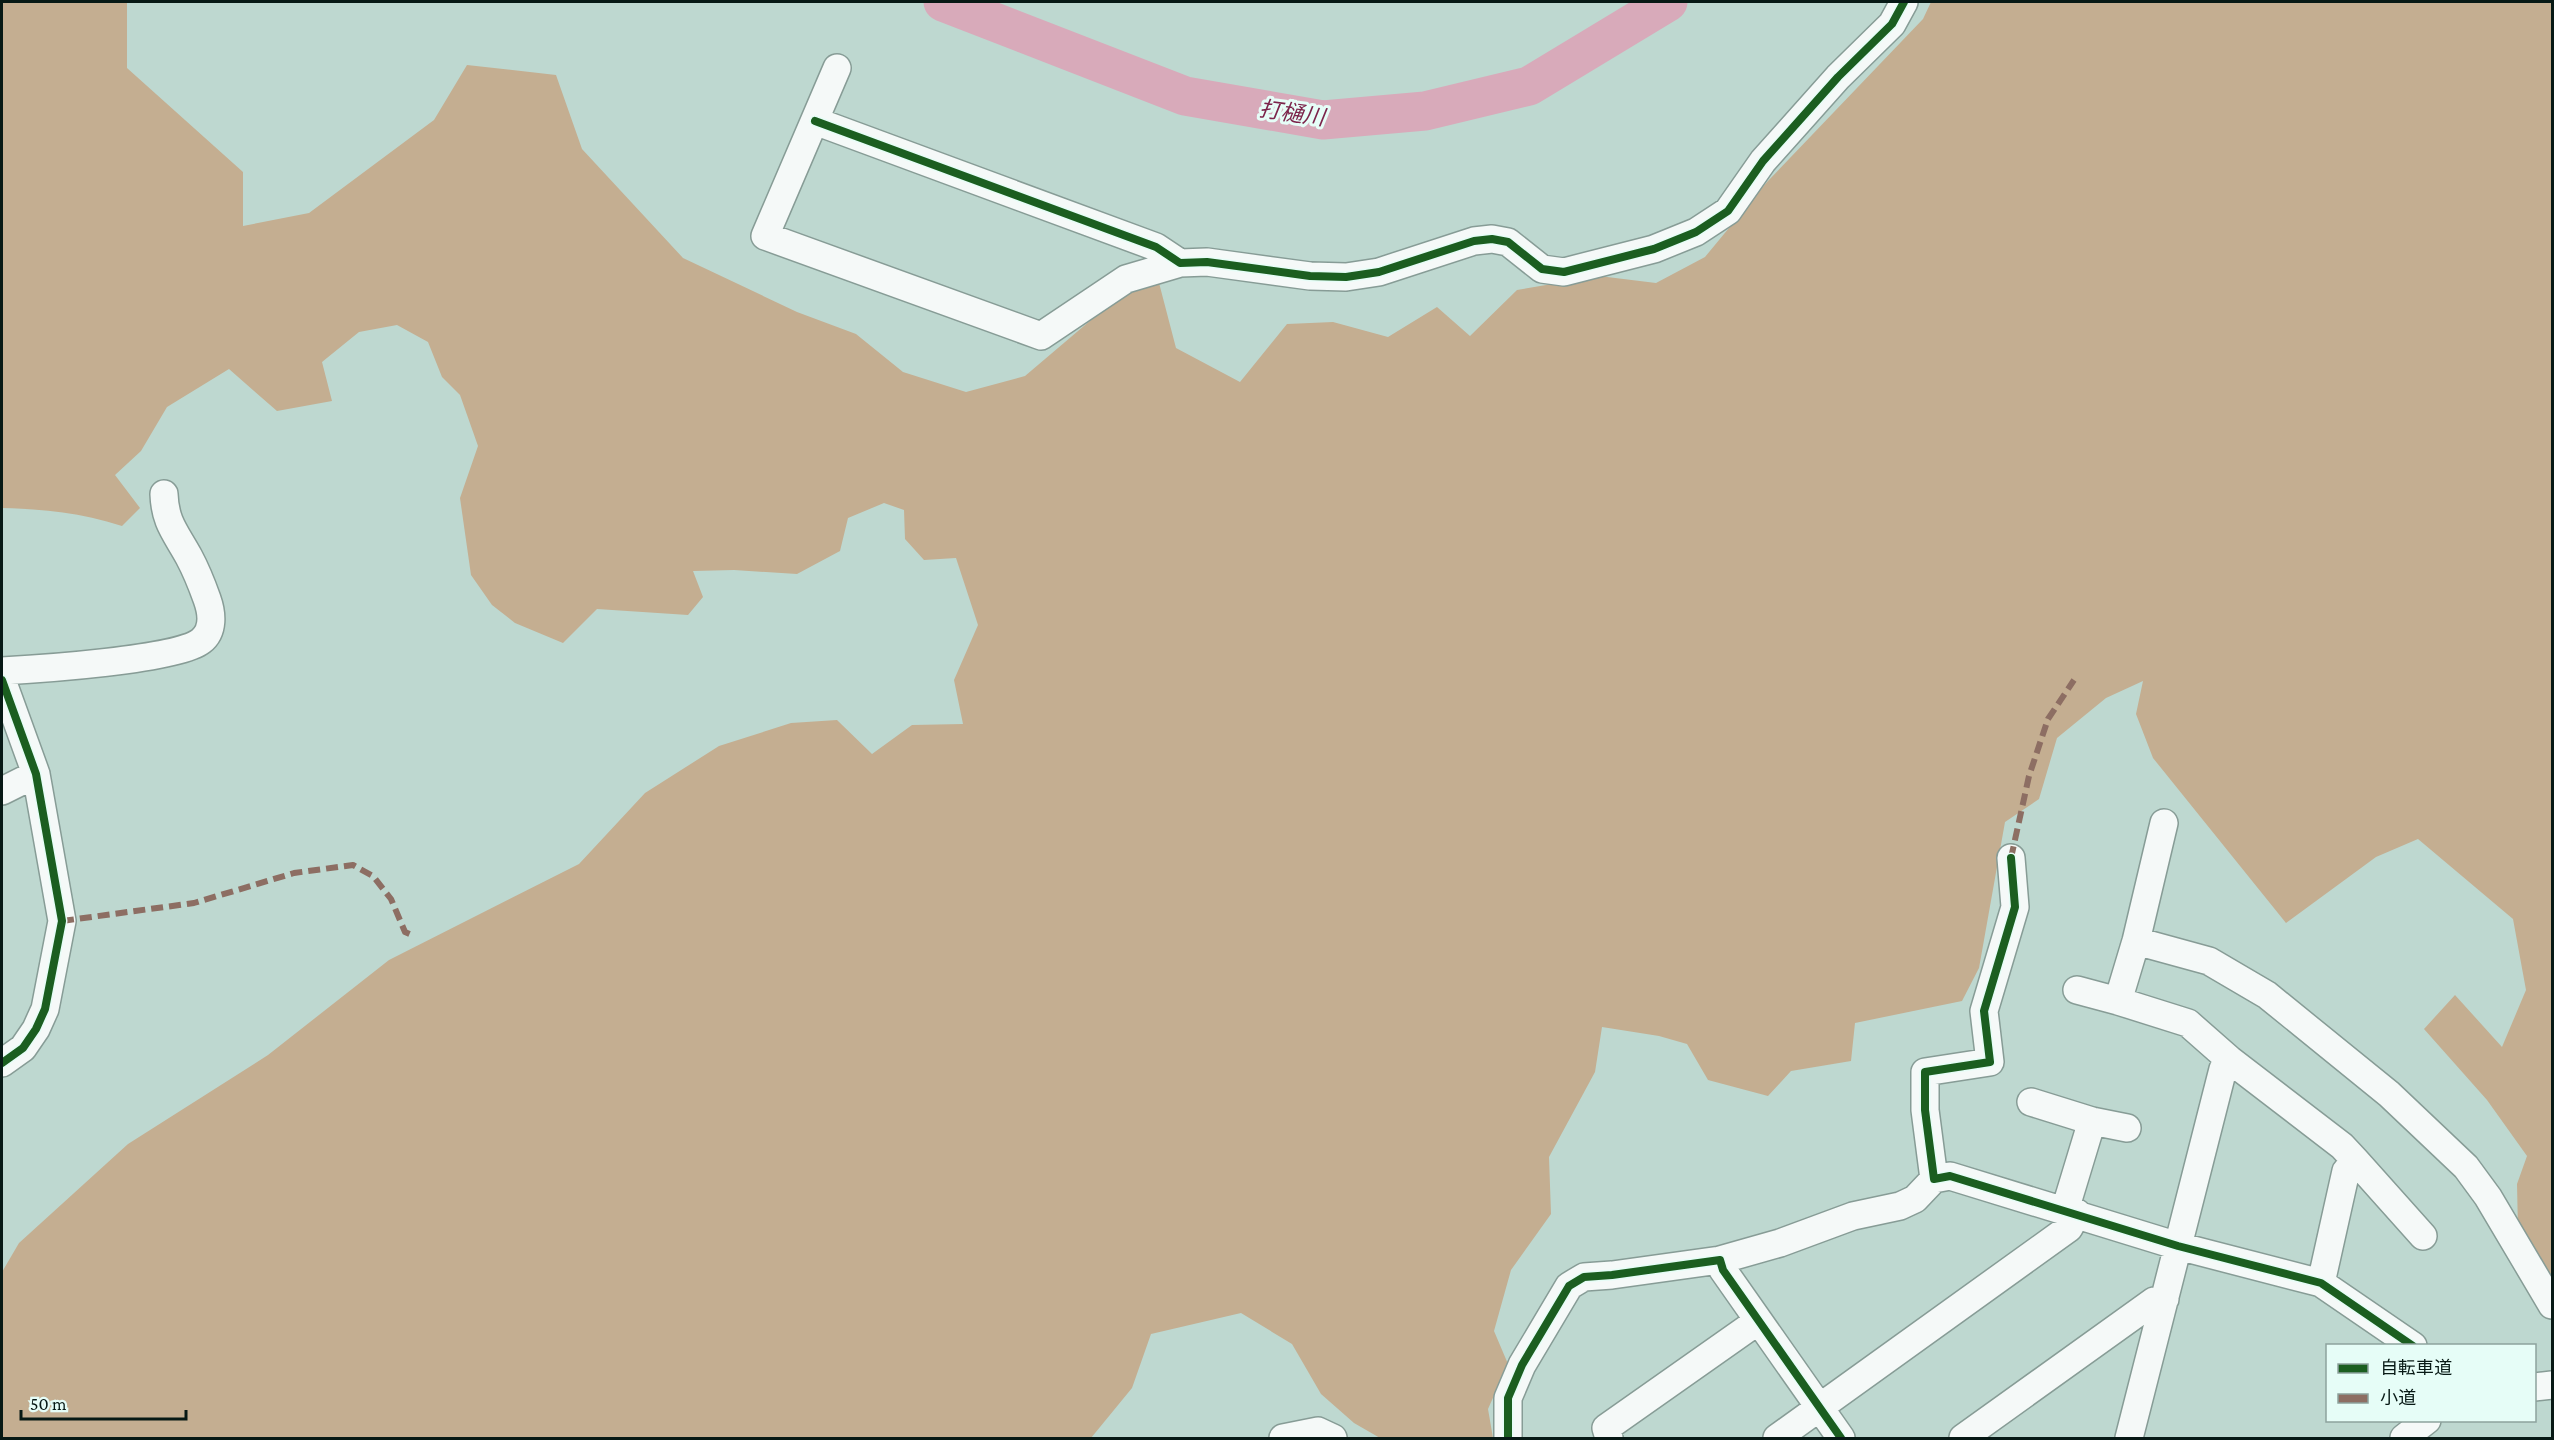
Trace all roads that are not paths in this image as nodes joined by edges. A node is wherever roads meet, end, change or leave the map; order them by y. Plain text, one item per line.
1 (1904, 2) edge
2 (837, 68) dead end
3 (815, 121) junction
4 (1180, 263) junction
5 (164, 494) dead end
6 (2, 671) edge
7 (2, 680) edge
8 (36, 774) junction
9 (2, 791) edge
10 (2163, 823) dead end
11 (2011, 858) dead end
12 (2136, 941) junction
13 (2077, 990) dead end
14 (2118, 1001) junction
15 (2230, 1060) junction
16 (2, 1062) edge
17 (2031, 1102) dead end
18 (2092, 1121) junction
19 (2127, 1128) dead end
20 (2356, 1161) junction
21 (1934, 1179) junction
22 (2071, 1211) junction
23 (2423, 1236) dead end
24 (2178, 1246) junction
25 (1720, 1260) junction
26 (2321, 1283) junction
27 (2165, 1299) junction
28 (2553, 1305) edge
29 (1758, 1321) junction
30 (2410, 1344) edge
31 (2553, 1385) edge
32 (2536, 1387) edge
33 (1820, 1408) junction
34 (2424, 1422) edge
35 (1283, 1438) edge
36 (1333, 1438) edge
37 (1508, 1438) edge
38 (1610, 1438) edge
39 (1777, 1438) edge
40 (1841, 1438) edge
41 (1964, 1438) edge
42 (2129, 1438) edge
43 (2404, 1438) edge

1 - 4 street
2 - 3 street
3 - 4 street
3 - 4 street
5 - 6 street
7 - 8 street
8 - 9 street
8 - 16 street
10 - 12 street
11 - 21 street
12 - 14 street
12 - 28 street
13 - 14 street
14 - 15 street
15 - 20 street
15 - 24 street
17 - 18 street
18 - 19 street
18 - 22 street
20 - 23 street
20 - 26 street
21 - 22 street
21 - 25 street
22 - 24 street
22 - 33 street
24 - 26 street
24 - 27 street
25 - 29 street
25 - 37 street
26 - 30 street
27 - 41 street
27 - 42 street
29 - 33 street
29 - 38 street
31 - 32 street
33 - 39 street
33 - 40 street
34 - 43 street
35 - 36 street

